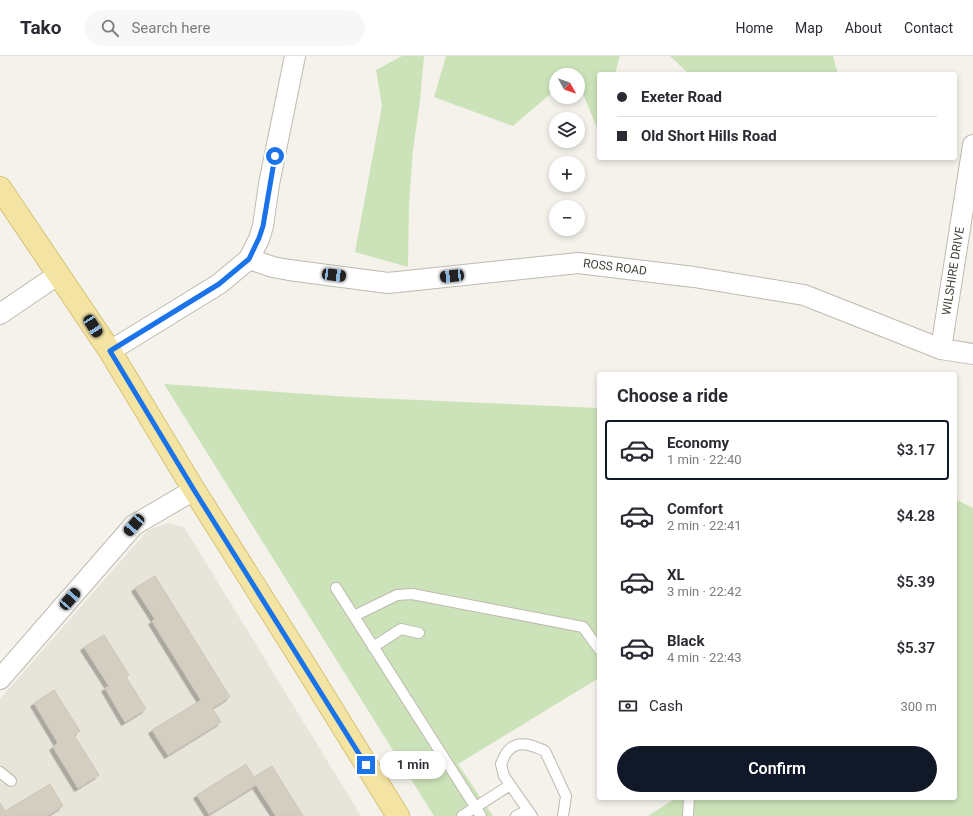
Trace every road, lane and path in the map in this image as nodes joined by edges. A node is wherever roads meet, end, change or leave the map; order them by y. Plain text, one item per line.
1 (295, 56) edge
2 (973, 145) edge
3 (0, 188) edge
4 (249, 259) junction
5 (59, 274) junction
6 (0, 314) edge
7 (941, 350) junction
8 (110, 351) junction
9 (973, 354) edge
10 (194, 490) junction
11 (336, 588) dead end
12 (354, 616) junction
13 (419, 633) dead end
14 (374, 646) junction
15 (597, 646) edge
16 (0, 679) edge
17 (0, 772) edge
18 (11, 781) dead end
19 (510, 785) junction
20 (689, 800) edge
21 (478, 812) edge
22 (530, 813) edge
23 (398, 816) edge
24 (462, 816) edge
25 (516, 816) edge
26 (563, 816) edge
27 (688, 816) edge

1 - 4 street
2 - 7 street, WILSHIRE DRIVE
3 - 5 main road
4 - 7 street, ROSS ROAD
4 - 8 street
5 - 6 street
5 - 8 main road
7 - 9 street, ROSS ROAD
8 - 10 main road
10 - 16 street
10 - 23 main road
11 - 12 lane
12 - 14 lane
12 - 15 lane
13 - 14 lane
14 - 21 lane
17 - 18 lane
19 - 21 lane
19 - 22 lane
19 - 26 lane
20 - 27 lane
21 - 24 lane
22 - 25 lane

